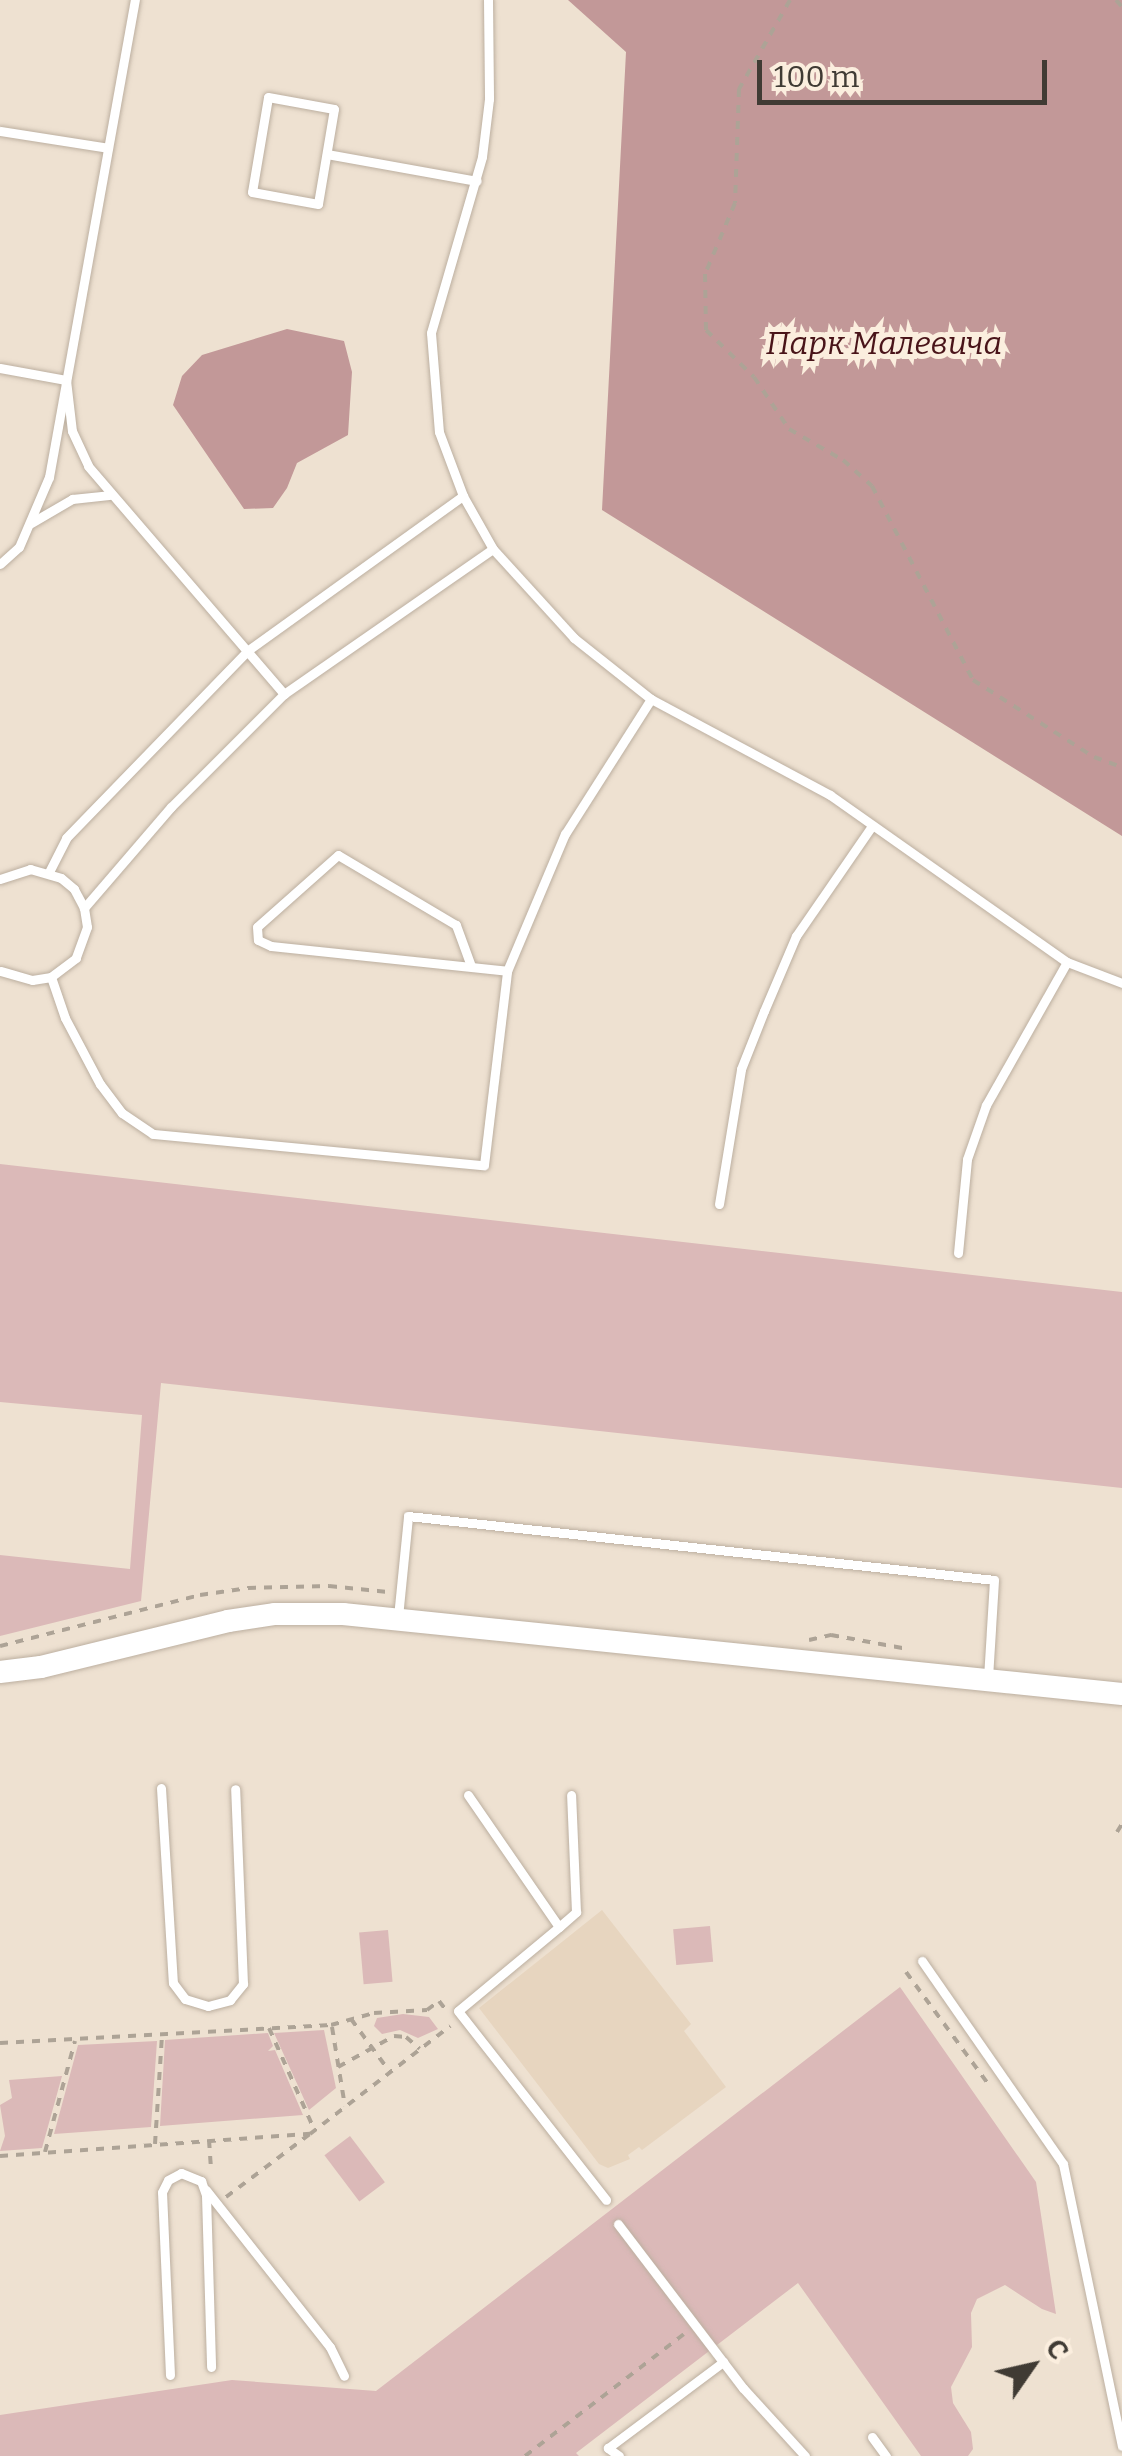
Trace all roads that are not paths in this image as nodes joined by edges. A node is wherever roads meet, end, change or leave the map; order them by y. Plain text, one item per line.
1 (135, 0) edge
2 (488, 0) edge
3 (0, 131) edge
4 (108, 148) junction
5 (326, 154) junction
6 (477, 181) junction
7 (0, 368) edge
8 (66, 380) junction
9 (109, 495) junction
10 (462, 496) junction
11 (31, 523) junction
12 (493, 549) junction
13 (0, 564) edge
14 (246, 651) junction
15 (284, 694) junction
16 (651, 698) junction
17 (872, 826) junction
18 (49, 872) junction
19 (0, 879) edge
20 (84, 908) junction
21 (1067, 962) junction
22 (470, 966) junction
23 (0, 971) edge
24 (507, 972) junction
25 (51, 977) junction
26 (1122, 984) edge
27 (720, 1204) dead end
28 (958, 1252) dead end
29 (397, 1620) junction
30 (0, 1672) edge
31 (988, 1680) junction
32 (1122, 1694) edge
33 (162, 1788) dead end
34 (235, 1790) dead end
35 (468, 1795) dead end
36 (572, 1795) dead end
37 (559, 1927) junction
38 (922, 1961) dead end
39 (204, 2188) junction
40 (606, 2200) dead end
41 (618, 2224) dead end
42 (724, 2362) junction
43 (211, 2367) dead end
44 (170, 2375) dead end
45 (344, 2376) dead end
46 (872, 2436) dead end
47 (1122, 2446) edge
48 (619, 2456) edge
49 (805, 2456) edge
50 (886, 2456) edge

1 - 4 lane
2 - 6 lane
3 - 4 lane
4 - 8 lane
5 - 5 lane
5 - 6 lane
6 - 10 lane
7 - 8 lane
8 - 9 lane
8 - 11 lane
9 - 11 lane
9 - 14 lane
10 - 12 lane
10 - 14 lane
11 - 13 lane
12 - 15 lane
12 - 16 lane
14 - 15 lane
14 - 18 lane
15 - 20 lane
16 - 17 lane
16 - 24 lane
17 - 21 lane
17 - 27 lane
18 - 19 lane
18 - 20 lane
20 - 25 lane
21 - 26 lane
21 - 28 lane
22 - 22 lane
22 - 24 lane
23 - 25 lane
24 - 25 lane
29 - 30 street
29 - 31 street
29 - 31 lane
31 - 32 street
33 - 34 lane
35 - 37 lane
36 - 37 lane
37 - 40 lane
38 - 47 lane
39 - 43 lane
39 - 44 lane
39 - 45 lane
41 - 42 lane
42 - 48 lane
42 - 49 lane
46 - 50 lane

